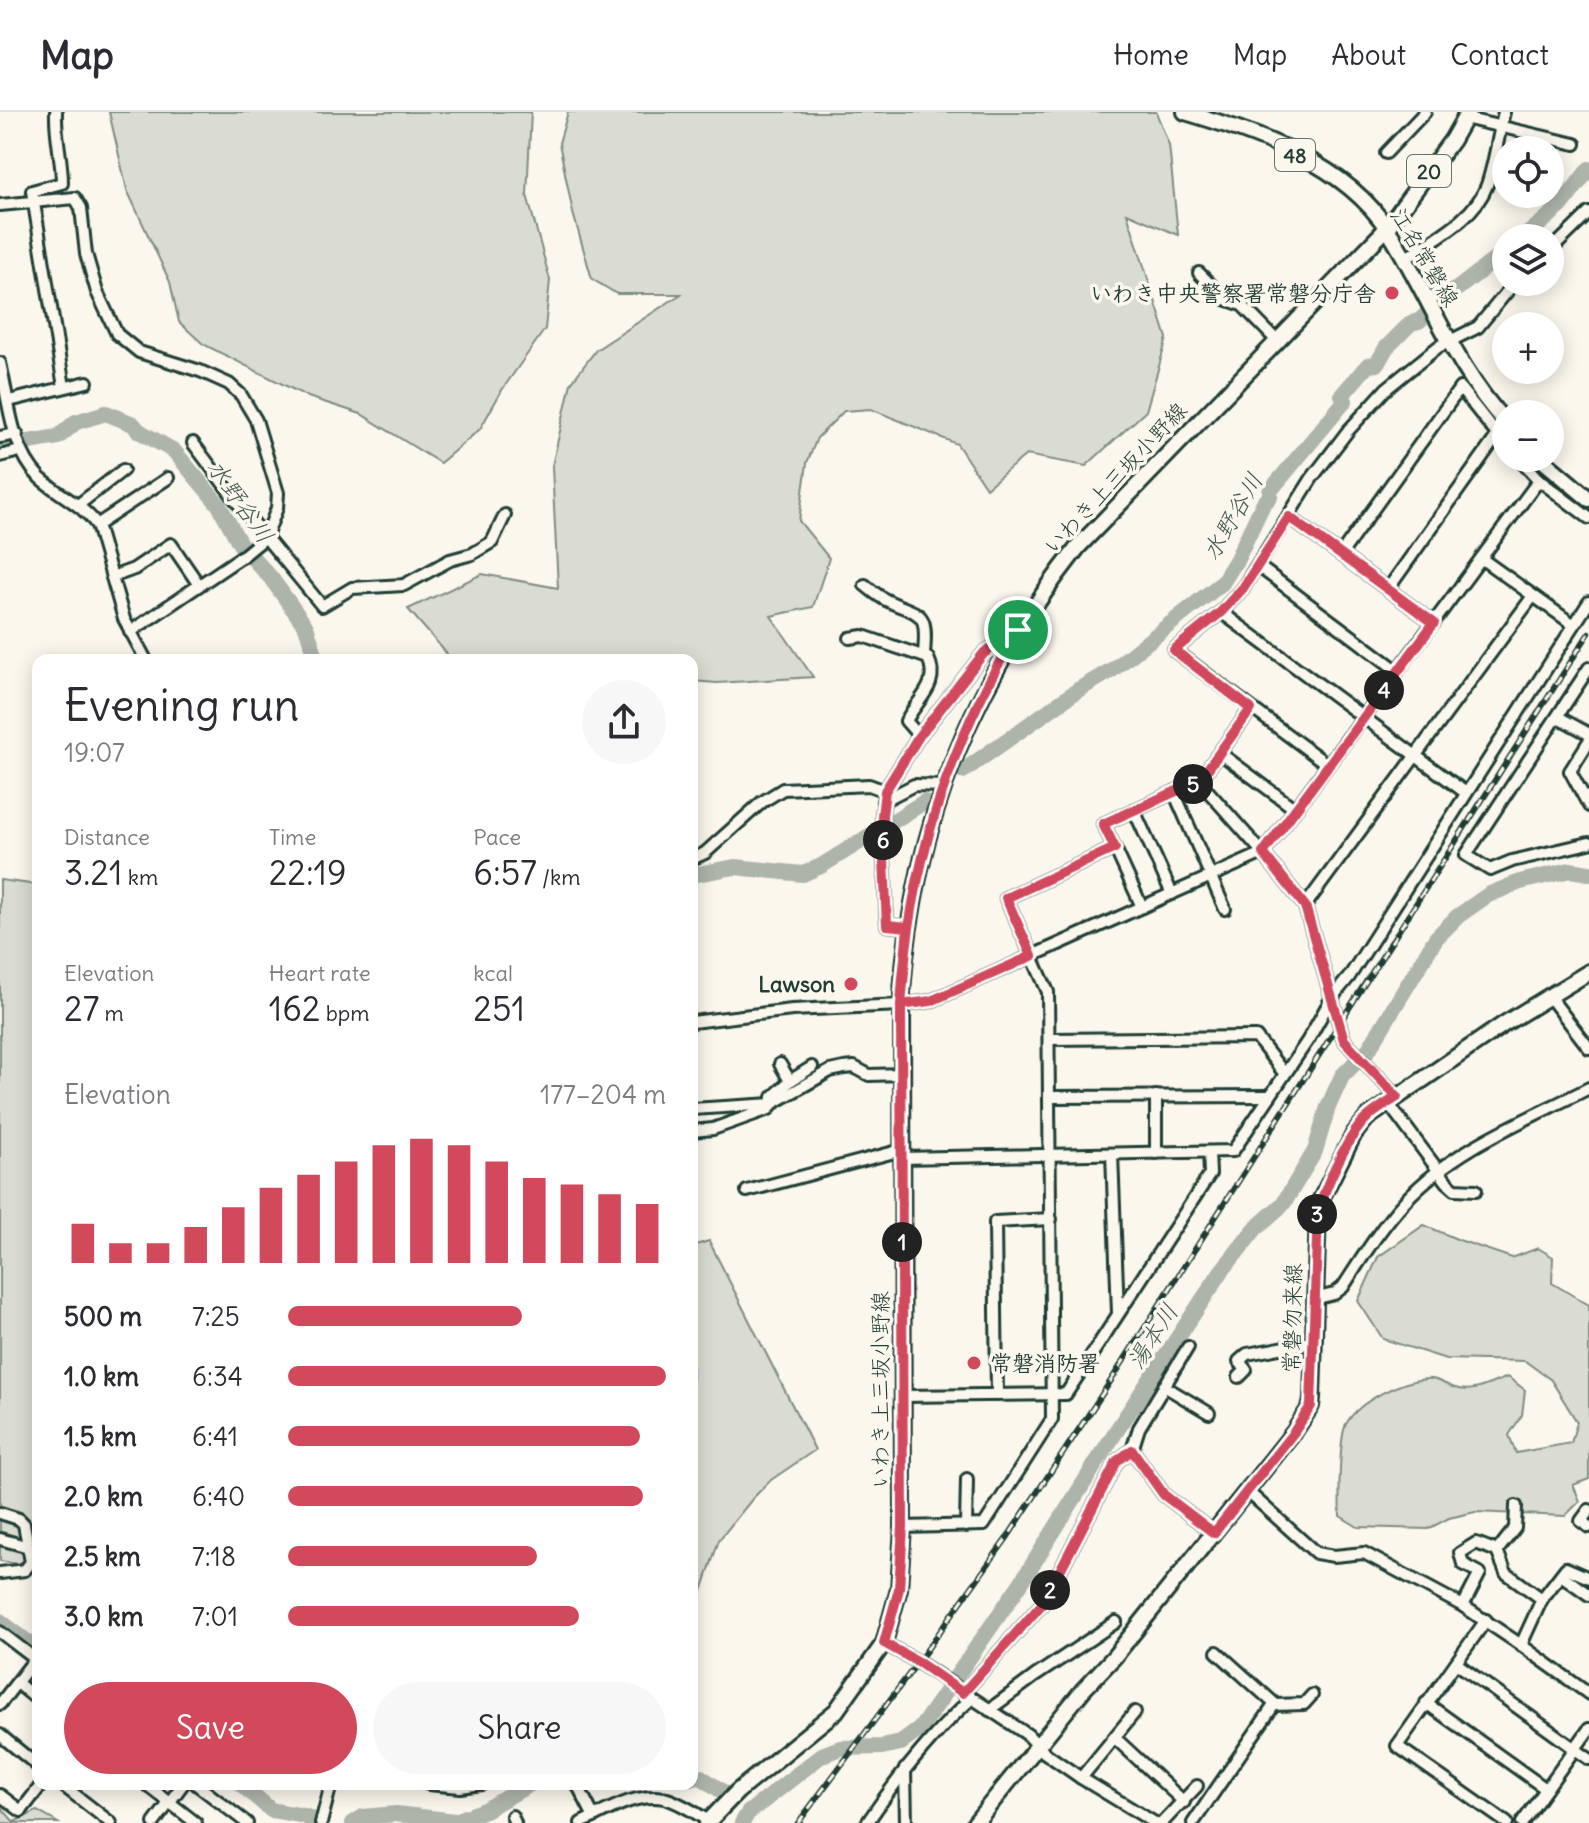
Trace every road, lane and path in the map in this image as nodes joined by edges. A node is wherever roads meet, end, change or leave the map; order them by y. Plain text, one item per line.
1 (56, 112) edge
2 (1185, 112) edge
3 (1425, 112) edge
4 (1504, 112) edge
5 (1466, 115) edge
6 (1500, 126) junction
7 (1575, 144) dead end
8 (1386, 153) dead end
9 (33, 201) junction
10 (0, 205) edge
11 (1589, 213) edge
12 (1387, 228) junction
13 (1564, 237) edge
14 (1405, 259) junction
15 (1199, 273) dead end
16 (1503, 296) edge
17 (1276, 340) junction
18 (1449, 342) junction
19 (0, 363) edge
20 (87, 382) dead end
21 (64, 387) junction
22 (9, 401) junction
23 (1492, 408) edge
24 (1492, 430) edge
25 (0, 437) edge
26 (18, 443) junction
27 (193, 443) dead end
28 (1492, 443) edge
29 (0, 456) edge
30 (123, 470) dead end
31 (1531, 472) edge
32 (1557, 472) edge
33 (168, 478) dead end
34 (1539, 480) junction
35 (1589, 499) edge
36 (78, 505) junction
37 (505, 515) dead end
38 (1289, 517) junction
39 (1589, 518) edge
40 (97, 525) junction
41 (266, 537) junction
42 (1341, 554) junction
43 (1482, 559) junction
44 (1258, 566) junction
45 (112, 577) junction
46 (199, 585) junction
47 (865, 585) dead end
48 (1388, 589) junction
49 (1533, 596) junction
50 (1589, 602) edge
51 (1221, 612) junction
52 (1434, 623) junction
53 (1574, 625) junction
54 (1018, 630) junction
55 (130, 632) junction
56 (850, 638) dead end
57 (143, 654) edge
58 (924, 654) junction
59 (1589, 669) edge
60 (1398, 671) junction
61 (1251, 709) junction
62 (1558, 717) junction
63 (1364, 718) junction
64 (1589, 734) edge
65 (919, 736) junction
66 (1589, 741) edge
67 (1220, 753) junction
68 (1416, 756) junction
69 (1328, 765) junction
70 (1199, 781) junction
71 (943, 786) junction
72 (1174, 792) junction
73 (1466, 793) junction
74 (884, 796) junction
75 (1589, 806) edge
76 (1295, 809) junction
77 (1134, 810) junction
78 (1589, 843) edge
79 (1115, 848) junction
80 (1263, 853) junction
81 (698, 856) edge
82 (1211, 876) junction
83 (1172, 894) junction
84 (1305, 906) junction
85 (1142, 907) junction
86 (1225, 909) dead end
87 (908, 927) junction
88 (1032, 956) junction
89 (1589, 972) edge
90 (1549, 996) junction
91 (1331, 999) junction
92 (901, 1005) junction
93 (698, 1021) edge
94 (1049, 1039) junction
95 (1589, 1048) edge
96 (780, 1064) dead end
97 (812, 1067) dead end
98 (1284, 1073) junction
99 (902, 1074) junction
100 (790, 1081) junction
101 (1589, 1088) edge
102 (1156, 1096) junction
103 (1270, 1096) junction
104 (1049, 1097) junction
105 (1392, 1100) junction
106 (772, 1104) junction
107 (698, 1109) edge
108 (698, 1130) edge
109 (1209, 1152) junction
110 (1156, 1153) junction
111 (902, 1154) junction
112 (1112, 1154) junction
113 (1050, 1155) junction
114 (1439, 1172) junction
115 (1476, 1190) dead end
116 (747, 1191) dead end
117 (1051, 1219) junction
118 (1314, 1299) junction
119 (1118, 1315) junction
120 (1313, 1342) junction
121 (1188, 1347) dead end
122 (1239, 1377) dead end
123 (1164, 1386) junction
124 (1053, 1394) junction
125 (997, 1395) junction
126 (903, 1396) junction
127 (1209, 1413) dead end
128 (1132, 1450) junction
129 (967, 1479) dead end
130 (1247, 1491) junction
131 (1516, 1506) dead end
132 (1589, 1510) edge
133 (0, 1513) edge
134 (966, 1526) junction
135 (903, 1527) junction
136 (1589, 1527) edge
137 (1214, 1533) junction
138 (0, 1539) edge
139 (29, 1547) junction
140 (1497, 1551) junction
141 (0, 1573) edge
142 (1561, 1575) junction
143 (1589, 1578) edge
144 (1589, 1595) edge
145 (1542, 1599) junction
146 (1463, 1606) junction
147 (1486, 1620) junction
148 (1116, 1622) dead end
149 (0, 1632) edge
150 (884, 1643) junction
151 (1521, 1645) junction
152 (1217, 1652) dead end
153 (32, 1657) edge
154 (1456, 1663) junction
155 (32, 1665) edge
156 (17, 1683) junction
157 (965, 1694) junction
158 (1589, 1694) edge
159 (32, 1695) edge
160 (1312, 1695) dead end
161 (1426, 1703) junction
162 (0, 1704) edge
163 (1276, 1705) junction
164 (989, 1710) junction
165 (1135, 1712) dead end
166 (1589, 1729) edge
167 (0, 1735) edge
168 (1115, 1738) junction
169 (1038, 1744) junction
170 (1575, 1748) junction
171 (1589, 1759) edge
172 (32, 1761) edge
173 (905, 1768) junction
174 (1081, 1778) junction
175 (1197, 1786) dead end
176 (1546, 1789) junction
177 (37, 1790) edge
178 (69, 1790) edge
179 (154, 1790) edge
180 (178, 1790) edge
181 (204, 1790) edge
182 (330, 1790) edge
183 (580, 1790) edge
184 (0, 1795) edge
185 (169, 1802) junction
186 (1184, 1802) junction
187 (594, 1817) junction
188 (323, 1819) edge
189 (708, 1822) edge
190 (111, 1823) edge
191 (154, 1823) edge
192 (196, 1823) edge
193 (247, 1823) edge
194 (581, 1823) edge
195 (867, 1823) edge
196 (906, 1823) edge
197 (975, 1823) edge
198 (1155, 1823) edge
199 (1162, 1823) edge
200 (1193, 1823) edge
201 (1507, 1823) edge
202 (1522, 1823) edge

1 - 9 street
2 - 12 main road, 江名常磐線 / 48
3 - 8 street
4 - 6 street
5 - 6 street
5 - 12 main road, いわき上三坂小野線 / 20
6 - 7 street
6 - 14 street
9 - 10 street
9 - 21 street
9 - 41 street
11 - 13 street
12 - 14 main road, 江名常磐線 / 48
12 - 17 main road, いわき上三坂小野線 / 20
14 - 18 main road, 江名常磐線 / 48
15 - 17 street
16 - 18 street
17 - 54 main road, いわき上三坂小野線 / 20
18 - 23 main road, 江名常磐線 / 48
18 - 38 street
19 - 22 street
20 - 21 street
21 - 22 street
22 - 26 street
24 - 42 street
25 - 26 street
26 - 29 street
26 - 36 street
27 - 41 street
28 - 48 street
30 - 36 street
31 - 34 street
32 - 35 main road
33 - 40 street
34 - 39 street
34 - 43 street
36 - 40 street
37 - 41 street
38 - 42 street
38 - 44 street
40 - 45 street
41 - 46 street
42 - 48 street
43 - 49 street
43 - 52 street
44 - 51 street
44 - 60 street
45 - 46 street
45 - 55 street
46 - 55 street
47 - 58 street
48 - 52 street
49 - 53 street
49 - 68 street
50 - 53 street
51 - 61 street
51 - 63 street
52 - 60 street
53 - 73 street
54 - 65 street
54 - 71 main road, いわき上三坂小野線 / 20
55 - 57 street
56 - 58 street
58 - 65 street
59 - 62 street
60 - 63 street
61 - 67 street
61 - 69 street
62 - 64 street
62 - 78 street
63 - 68 street
63 - 69 street
65 - 74 street
66 - 75 street
67 - 70 street
67 - 76 street
68 - 73 street
68 - 84 street
69 - 76 street
70 - 72 street
70 - 80 street
71 - 74 street
71 - 87 main road, いわき上三坂小野線 / 20
72 - 77 street
72 - 82 street
73 - 91 street
74 - 81 street
74 - 87 street
76 - 80 street
77 - 79 street
77 - 83 street
79 - 85 street
79 - 88 street
80 - 82 street
80 - 84 street
82 - 83 street
82 - 86 street
83 - 85 street
84 - 91 street
85 - 88 street
87 - 92 main road, いわき上三坂小野線 / 20
88 - 92 street
88 - 94 street
89 - 90 main road, 常磐勿来線
90 - 95 street
90 - 105 main road, 常磐勿来線
91 - 98 street
91 - 105 street
92 - 93 street
92 - 99 main road, いわき上三坂小野線 / 20
94 - 98 street
94 - 104 street
96 - 100 street
97 - 100 street
98 - 103 street
99 - 106 street
99 - 111 main road, いわき上三坂小野線 / 20
100 - 106 street
101 - 114 street
102 - 103 street
102 - 104 street
102 - 110 street
103 - 109 street
104 - 113 street
105 - 114 street
105 - 118 main road, 常磐勿来線
106 - 107 street
106 - 108 street
109 - 110 street
109 - 119 street
110 - 112 street
111 - 113 street
111 - 116 street
111 - 126 main road, いわき上三坂小野線 / 20
112 - 113 street
112 - 119 street
113 - 117 street
114 - 115 street
114 - 118 street
117 - 124 street
117 - 125 street
118 - 120 main road, 常磐勿来線
119 - 124 street
120 - 122 street
120 - 130 main road, 常磐勿来線
121 - 123 street
123 - 127 street
123 - 128 street
124 - 125 street
124 - 134 street
125 - 126 street
126 - 135 main road, いわき上三坂小野線 / 20
128 - 137 street
128 - 157 street
129 - 134 street
130 - 137 main road, 常磐勿来線
130 - 146 street
131 - 140 street
132 - 136 street
133 - 139 street
134 - 135 street
135 - 150 main road, いわき上三坂小野線 / 20
137 - 169 main road, 常磐勿来線
138 - 139 street
139 - 141 street
140 - 145 street
140 - 146 street
142 - 143 street
142 - 144 street
142 - 145 street
145 - 151 street
146 - 147 street
147 - 151 street
147 - 154 street
148 - 164 street
149 - 153 street
150 - 157 street
150 - 189 main road, いわき上三坂小野線 / 20
151 - 158 street
152 - 163 street
154 - 161 street
154 - 170 street
155 - 156 street
156 - 159 street
156 - 162 street
157 - 164 street
157 - 173 street
160 - 163 street
161 - 176 street
161 - 201 street
163 - 200 street
164 - 169 street
165 - 168 street
166 - 170 street
167 - 172 street
168 - 174 street
168 - 186 street
169 - 174 street
169 - 197 main road, 常磐勿来線
170 - 171 street
170 - 176 street
173 - 195 street
173 - 196 street
174 - 198 street
175 - 186 street
176 - 202 street
177 - 184 street
178 - 190 street
179 - 185 street
180 - 185 street
181 - 193 street
182 - 188 street
183 - 187 street
185 - 191 street
185 - 192 street
186 - 199 street
187 - 189 street
187 - 194 street

